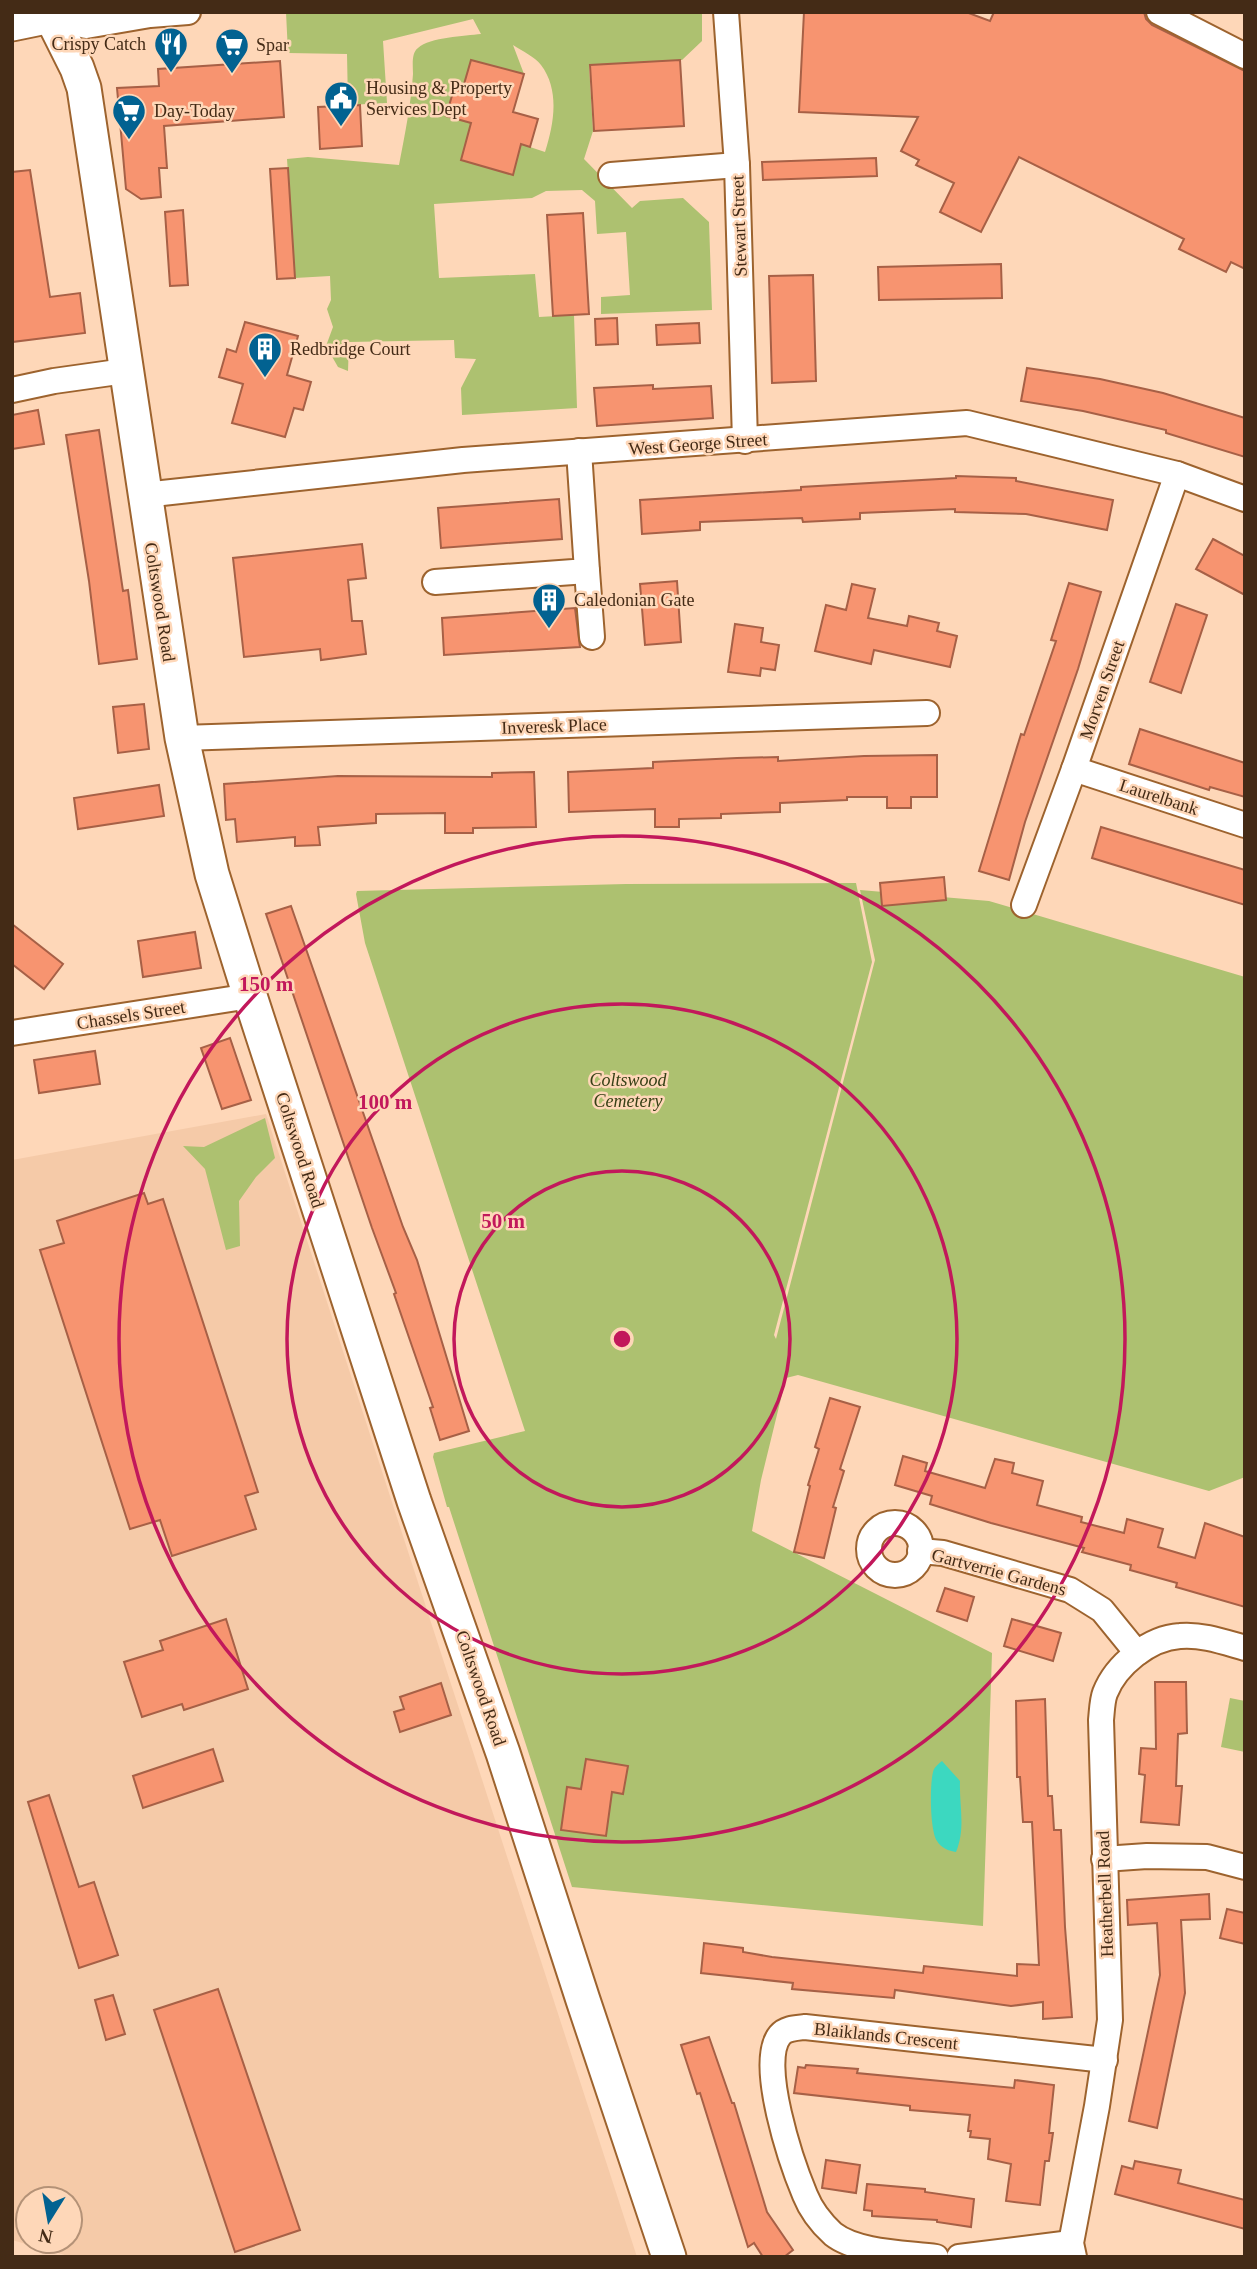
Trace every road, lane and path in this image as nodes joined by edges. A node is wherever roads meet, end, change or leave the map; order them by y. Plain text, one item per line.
1 (188, 12) edge
2 (726, 12) edge
3 (1159, 12) edge
4 (51, 14) edge
5 (12, 24) edge
6 (1245, 56) edge
7 (737, 165) junction
8 (611, 175) dead end
9 (125, 371) junction
10 (12, 390) edge
11 (745, 441) junction
12 (579, 452) junction
13 (1177, 474) junction
14 (144, 495) junction
15 (1245, 499) edge
16 (587, 571) junction
17 (435, 582) dead end
18 (592, 637) dead end
19 (927, 713) dead end
20 (181, 738) junction
21 (1074, 769) junction
22 (1245, 825) edge
23 (1024, 905) dead end
24 (250, 996) junction
25 (12, 1033) edge
26 (920, 1551) dead end
27 (1245, 1648) edge
28 (1138, 1653) junction
29 (1104, 1860) junction
30 (1245, 1867) edge
31 (1105, 2060) junction
32 (1072, 2250) edge
33 (669, 2257) edge
34 (936, 2257) edge
35 (959, 2257) edge

1 - 4 street
2 - 7 street, Stewart Street
3 - 6 street
4 - 5 main road
4 - 9 main road, Coltswood Road
7 - 8 street
7 - 11 street, Stewart Street
9 - 10 street
9 - 14 main road, Coltswood Road
11 - 12 street, West George Street
11 - 13 street, West George Street
12 - 14 street, West George Street
12 - 16 street
13 - 15 street, West George Street
13 - 21 street, Morven Street
14 - 20 main road, Coltswood Road
16 - 17 street
16 - 18 street
19 - 20 street, Inveresk Place
20 - 24 main road, Coltswood Road
21 - 22 street, Laurelbank
21 - 23 street, Morven Street
24 - 25 street, Chassels Street
24 - 33 main road, Coltswood Road
26 - 28 street, Gartverrie Gardens
27 - 28 street, Heatherbell Road
28 - 29 street, Heatherbell Road
29 - 30 street
29 - 31 street, Heatherbell Road
31 - 32 street, Heatherbell Road
31 - 34 street, Blaiklands Crescent
32 - 35 street

